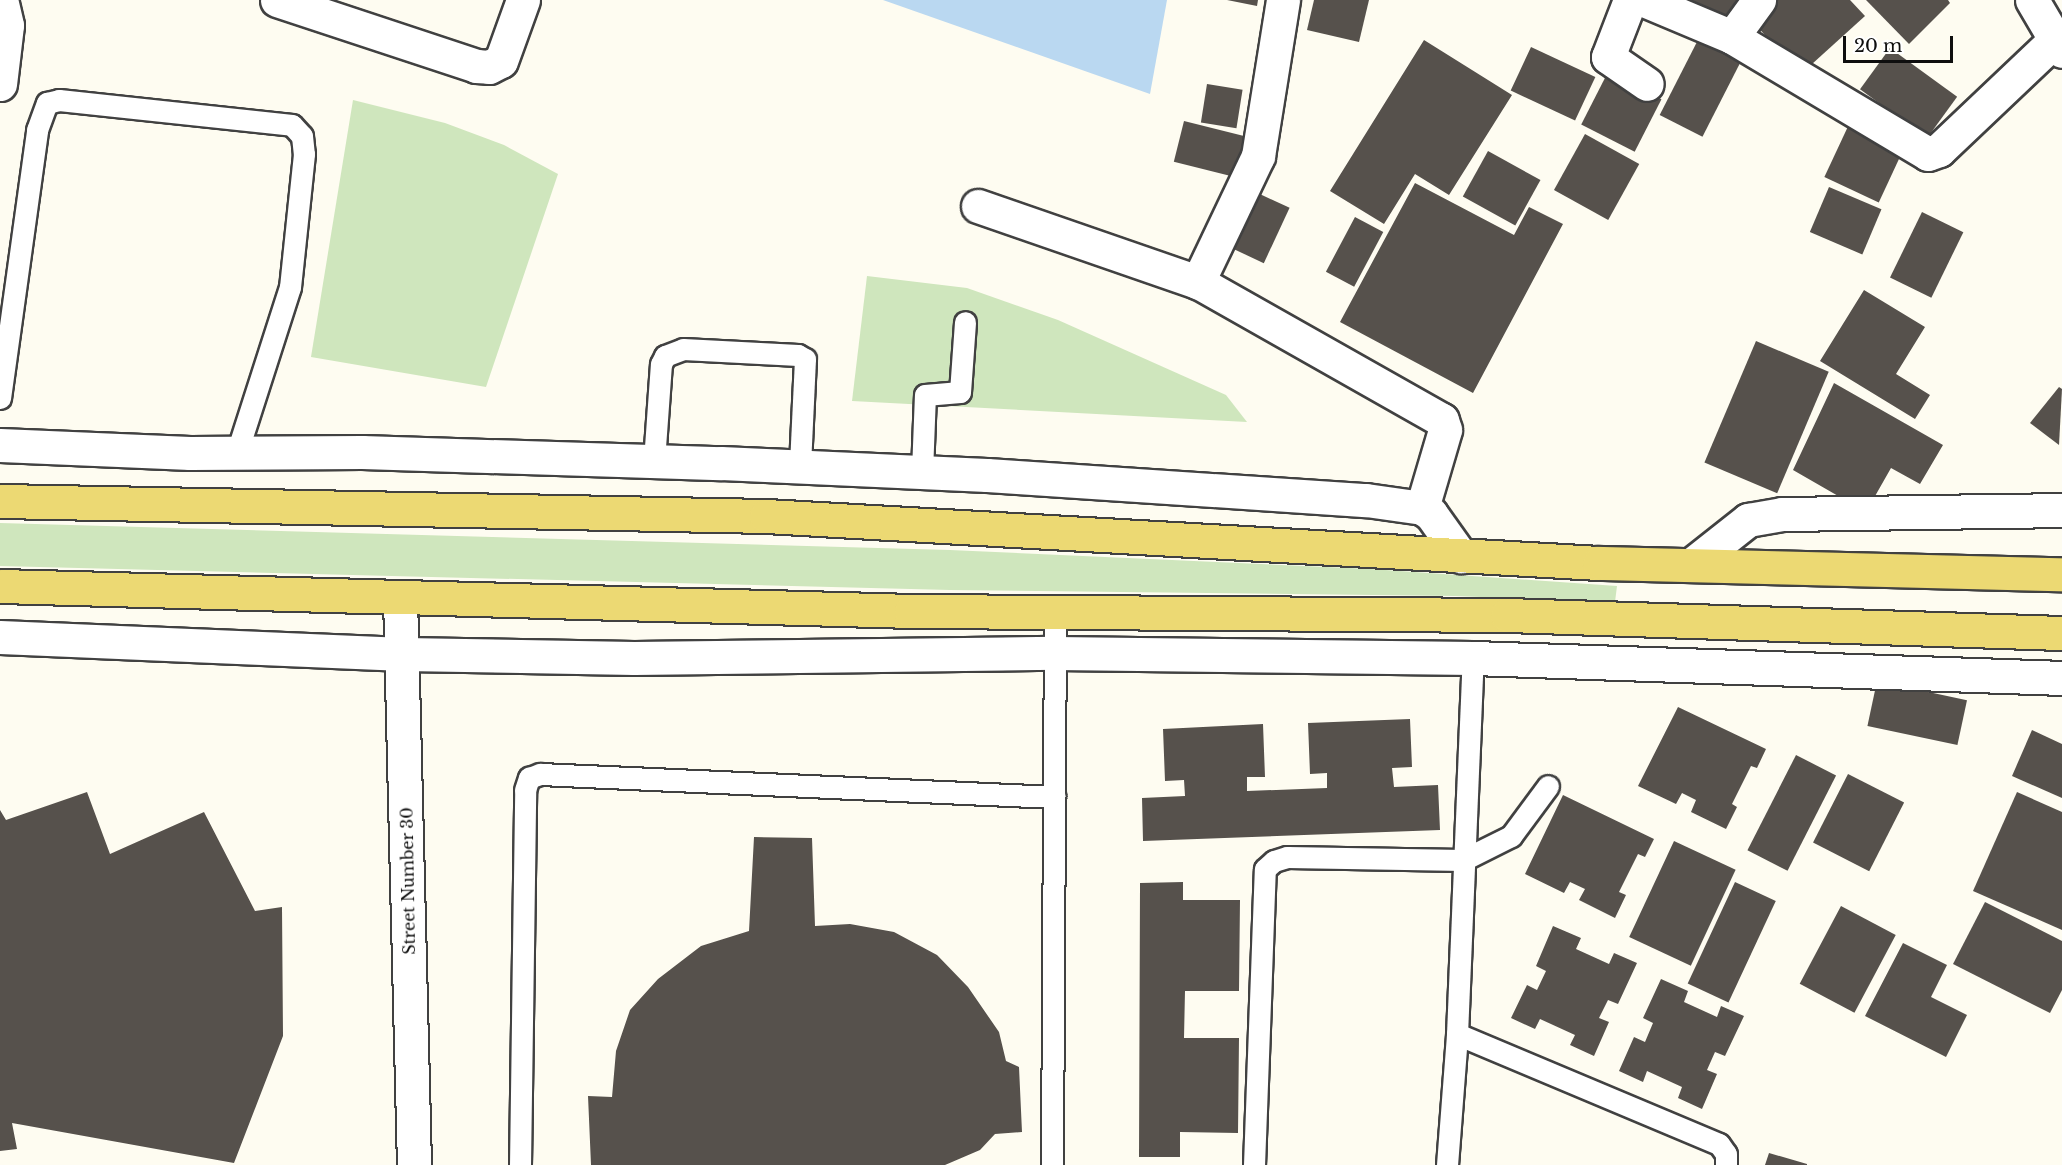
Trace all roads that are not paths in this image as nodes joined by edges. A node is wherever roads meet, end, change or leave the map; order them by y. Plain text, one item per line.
1 (2, 0) edge
2 (277, 0) edge
3 (523, 0) edge
4 (1283, 0) edge
5 (1630, 0) edge
6 (1644, 0) edge
7 (1759, 0) edge
8 (2032, 0) edge
9 (1732, 37) junction
10 (2058, 46) edge
11 (0, 84) edge
12 (1647, 84) dead end
13 (978, 206) dead end
14 (1198, 282) junction
15 (964, 322) dead end
16 (0, 398) edge
17 (0, 445) edge
18 (237, 453) junction
19 (654, 461) junction
20 (800, 467) junction
21 (922, 472) junction
22 (0, 501) edge
23 (1422, 508) junction
24 (2062, 510) edge
25 (1461, 556) junction
26 (1690, 565) junction
27 (2062, 574) edge
28 (0, 586) edge
29 (400, 597) junction
30 (1055, 612) junction
31 (2062, 633) edge
32 (0, 637) edge
33 (404, 654) junction
34 (1055, 654) junction
35 (1473, 658) junction
36 (2062, 678) edge
37 (1548, 786) dead end
38 (1054, 797) junction
39 (1462, 860) junction
40 (1457, 1034) junction
41 (414, 1165) edge
42 (520, 1165) edge
43 (1052, 1165) edge
44 (1254, 1165) edge
45 (1447, 1165) edge
46 (1726, 1165) edge

1 - 11 street
2 - 3 street
4 - 14 street
5 - 12 street
6 - 9 street
7 - 9 street
8 - 10 street
9 - 10 street
13 - 14 street
14 - 23 street
15 - 21 lane
16 - 18 lane
17 - 18 street
18 - 19 street
19 - 20 street
19 - 20 lane
20 - 21 street
21 - 23 street
22 - 25 main road
23 - 25 street
24 - 26 street
25 - 26 main road
26 - 27 main road
28 - 29 main road
29 - 30 main road
29 - 33 street, Street Number 30
30 - 31 main road
30 - 34 lane
32 - 33 street
33 - 34 street
33 - 41 street, Street Number 30
34 - 35 street
34 - 38 lane
35 - 36 street
35 - 39 lane
37 - 39 lane
38 - 42 lane
38 - 43 lane
39 - 40 lane
39 - 44 lane
40 - 45 lane
40 - 46 lane

